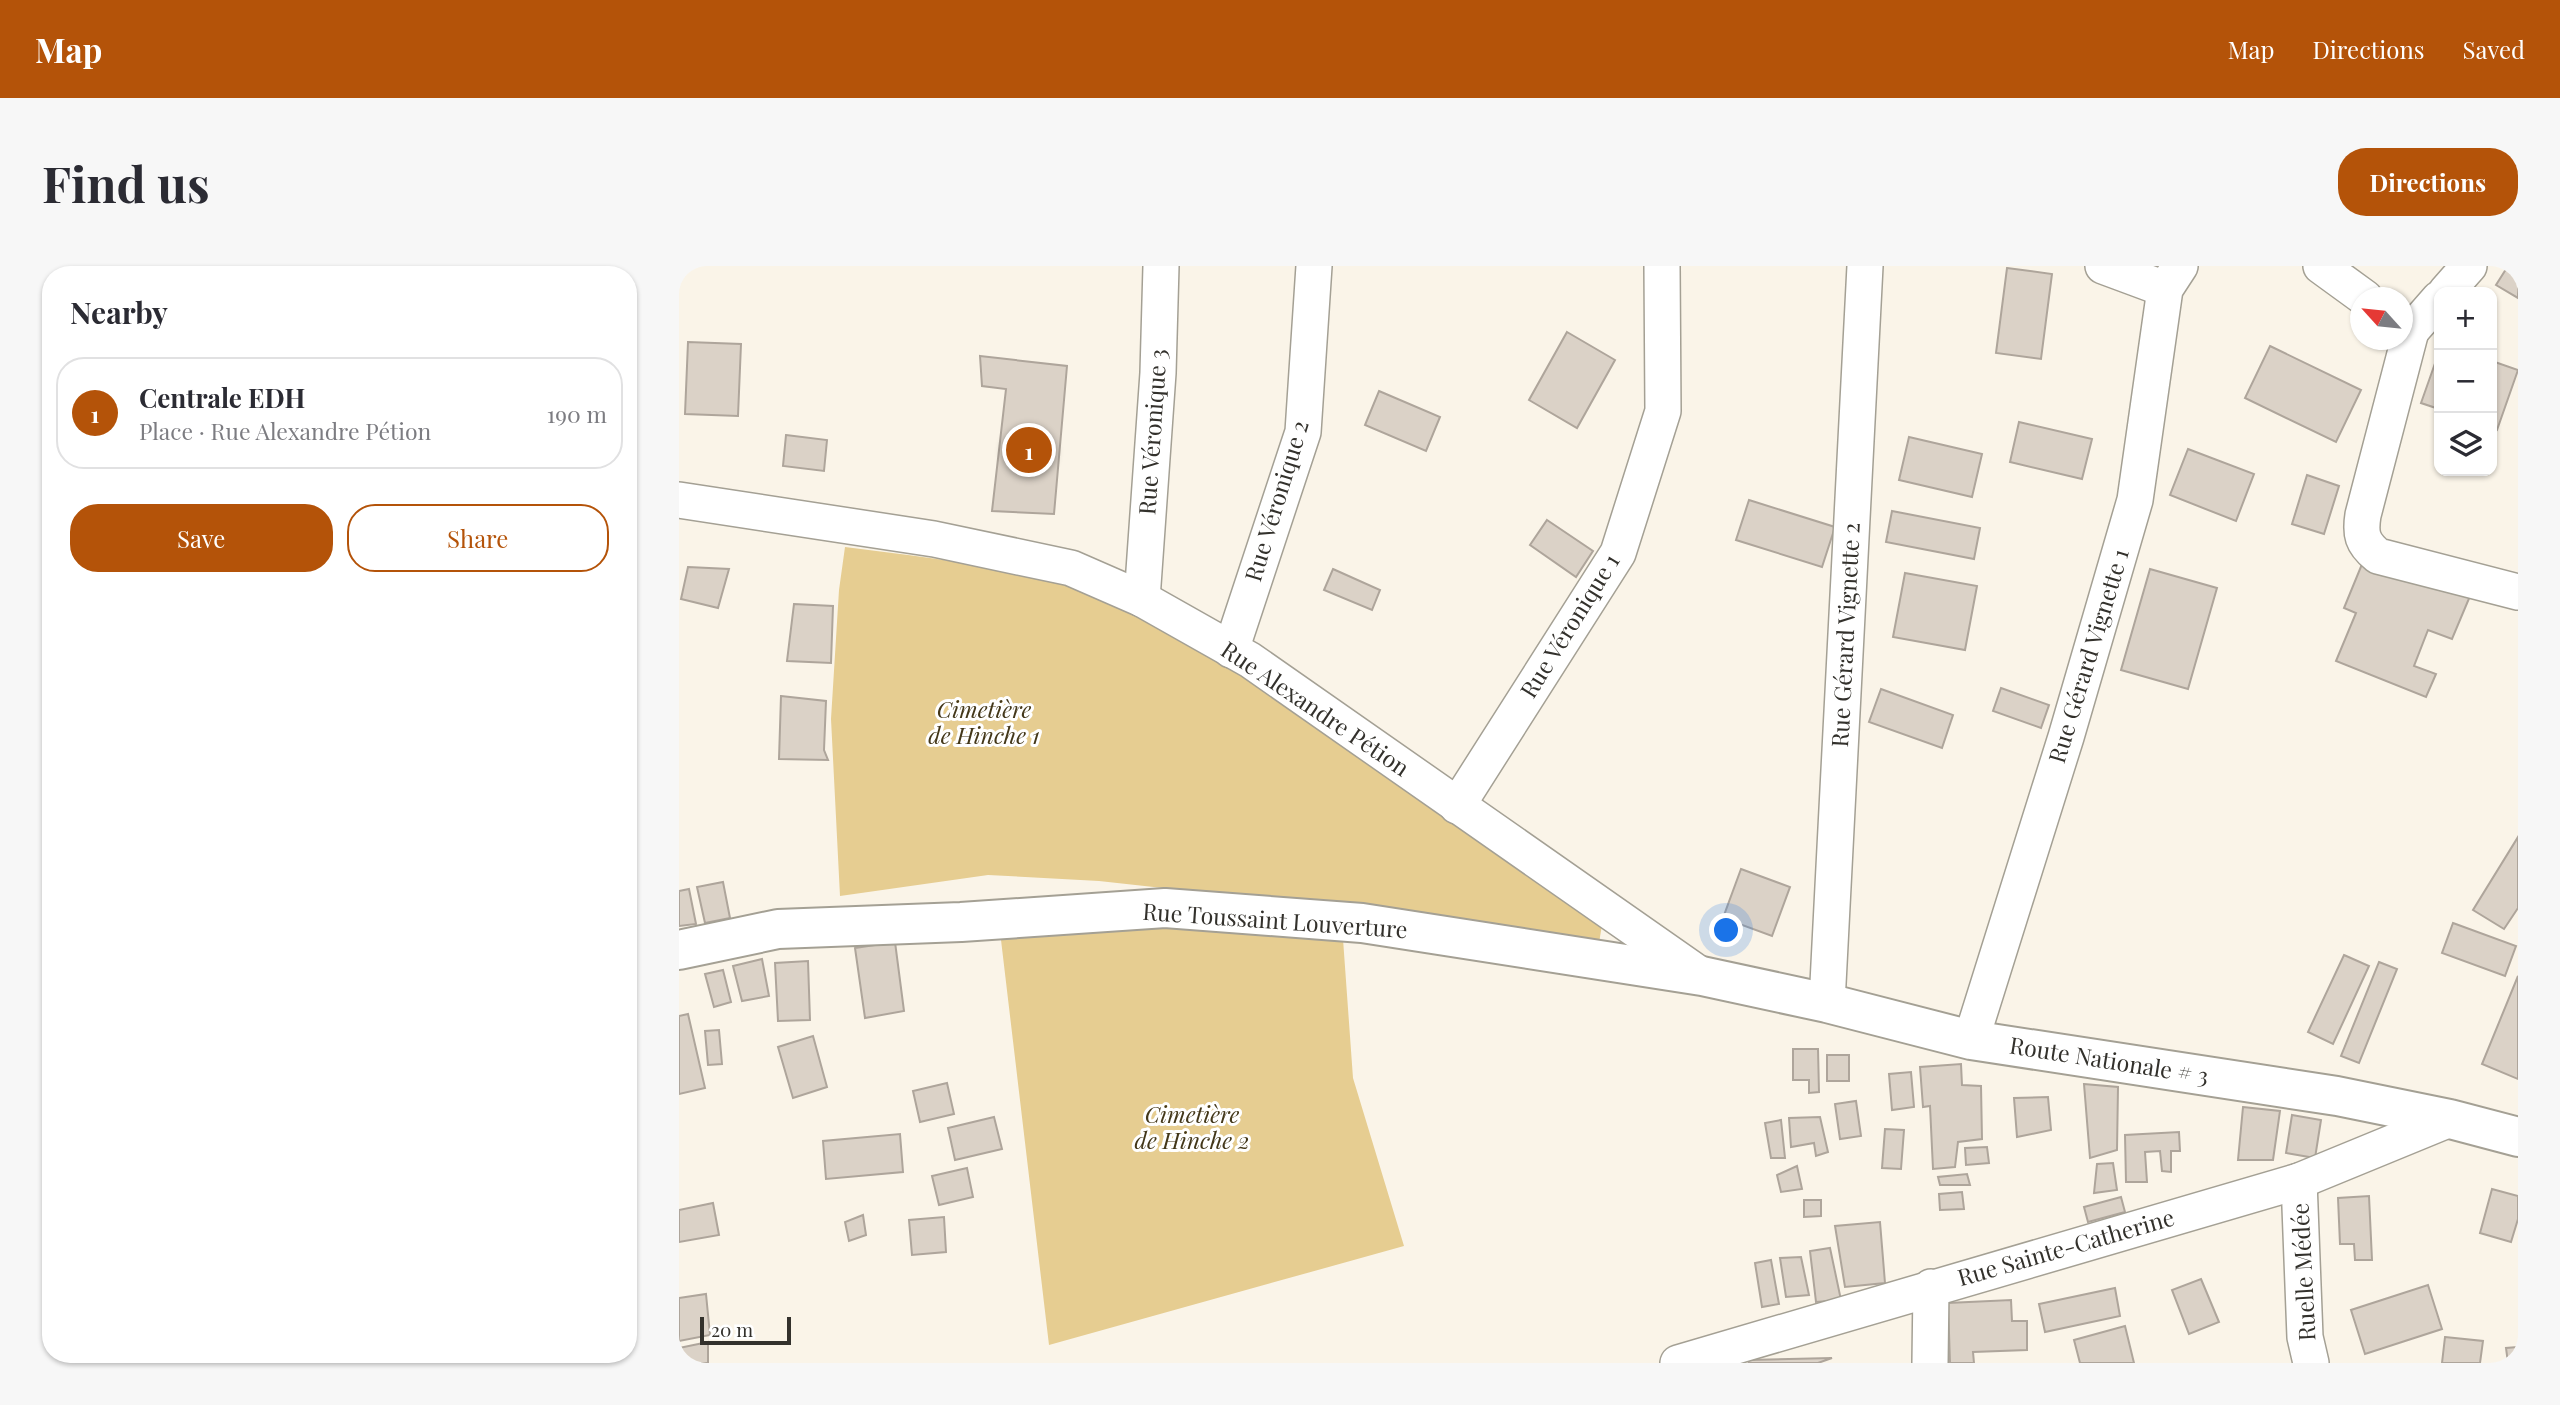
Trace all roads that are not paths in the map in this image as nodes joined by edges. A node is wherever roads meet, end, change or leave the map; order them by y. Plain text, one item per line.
1 (1161, 266) edge
2 (1314, 266) edge
3 (1662, 266) edge
4 (1865, 266) edge
5 (2103, 266) edge
6 (2321, 266) edge
7 (2469, 266) edge
8 (2172, 278) edge
9 (2350, 287) edge
10 (2450, 287) edge
11 (2434, 304) edge
12 (2413, 323) edge
13 (2402, 350) edge
14 (679, 500) edge
15 (2518, 592) edge
16 (1142, 599) junction
17 (1231, 650) junction
18 (1457, 806) junction
19 (679, 950) edge
20 (1702, 976) junction
21 (1827, 1003) junction
22 (1971, 1040) junction
23 (2450, 1119) junction
24 (2518, 1138) edge
25 (2299, 1181) junction
26 (1931, 1287) junction
27 (1678, 1363) edge
28 (1930, 1363) edge
29 (2311, 1363) edge

1 - 16 street, Rue Véronique 3
2 - 17 street, Rue Véronique 2
3 - 18 street, Rue Véronique 1
4 - 21 street, Rue Gérard Vignette 2
5 - 8 street
6 - 9 street
7 - 10 street
8 - 22 street, Rue Gérard Vignette 1
11 - 12 street
13 - 15 street
14 - 16 street, Rue Alexandre Pétion
16 - 17 street, Rue Alexandre Pétion
17 - 18 street, Rue Alexandre Pétion
18 - 20 street, Rue Alexandre Pétion
19 - 20 main road, Rue Toussaint Louverture
20 - 21 main road, Route Nationale # 3
21 - 22 main road, Route Nationale # 3
22 - 23 main road, Route Nationale # 3
23 - 24 main road, Route Nationale # 3
23 - 25 street, Rue Sainte-Catherine
25 - 26 street, Rue Sainte-Catherine
25 - 29 street, Ruelle Médée
26 - 27 street, Rue Sainte-Catherine
26 - 28 street

